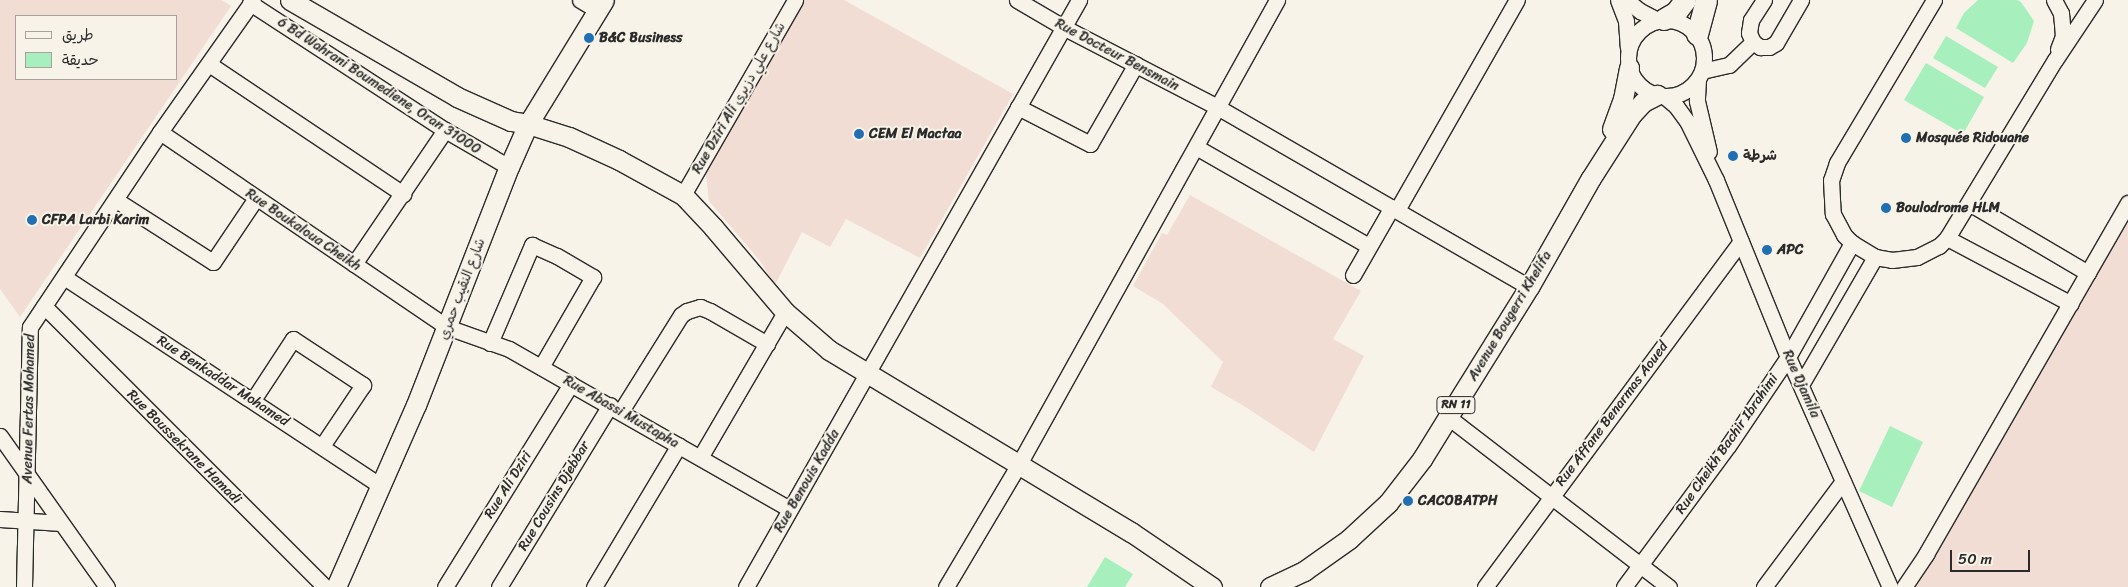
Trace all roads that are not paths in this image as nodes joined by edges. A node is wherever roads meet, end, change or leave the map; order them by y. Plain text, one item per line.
1 (290, 0) edge
2 (580, 0) edge
3 (795, 0) edge
4 (1017, 0) edge
5 (1079, 0) edge
6 (1277, 0) edge
7 (1517, 0) edge
8 (1618, 0) edge
9 (1626, 0) edge
10 (1686, 0) edge
11 (1706, 0) edge
12 (1764, 0) edge
13 (1801, 0) edge
14 (1934, 0) edge
15 (2054, 0) edge
16 (2095, 0) edge
17 (252, 2) edge
18 (601, 6) edge
19 (1661, 19) junction
20 (1063, 27) junction
21 (1697, 34) junction
22 (1753, 42) junction
23 (2055, 60) junction
24 (1628, 62) junction
25 (209, 64) junction
26 (1136, 64) junction
27 (1700, 75) junction
28 (1660, 96) junction
29 (1018, 106) junction
30 (1219, 108) junction
31 (528, 124) junction
32 (445, 130) junction
33 (160, 132) junction
34 (1196, 147) junction
35 (509, 167) junction
36 (1591, 178) junction
37 (1716, 180) junction
38 (402, 194) junction
39 (683, 195) junction
40 (256, 198) junction
41 (116, 200) junction
42 (1969, 203) junction
43 (2128, 203) edge
44 (1394, 208) junction
45 (1947, 238) junction
46 (1741, 242) junction
47 (1852, 243) junction
48 (1369, 246) junction
49 (1875, 257) junction
50 (354, 264) junction
51 (2088, 273) junction
52 (64, 276) junction
53 (1353, 276) dead end
54 (1529, 287) junction
55 (2071, 304) junction
56 (44, 306) junction
57 (785, 312) junction
58 (447, 327) junction
59 (490, 343) junction
60 (767, 344) junction
61 (1788, 357) junction
62 (541, 367) junction
63 (868, 374) junction
64 (1802, 383) junction
65 (571, 384) junction
66 (253, 400) junction
67 (615, 408) junction
68 (1448, 417) junction
69 (0, 436) edge
70 (679, 445) junction
71 (322, 446) junction
72 (701, 456) junction
73 (1019, 464) junction
74 (28, 475) junction
75 (1843, 481) junction
76 (381, 486) junction
77 (1550, 497) junction
78 (790, 509) junction
79 (0, 519) edge
80 (26, 520) junction
81 (62, 523) junction
82 (1640, 565) junction
83 (24, 587) edge
84 (107, 587) edge
85 (325, 587) edge
86 (336, 587) edge
87 (445, 587) edge
88 (499, 587) edge
89 (594, 587) edge
90 (746, 587) edge
91 (946, 587) edge
92 (1212, 587) edge
93 (1270, 587) edge
94 (1485, 587) edge
95 (1624, 587) edge
96 (1669, 587) edge
97 (1764, 587) edge
98 (1890, 587) edge
99 (1904, 587) edge

1 - 31 main road
2 - 18 street
3 - 39 street, Rue Dziri Ali شارع علي دزيري
4 - 20 street, Rue Docteur Bensmain
5 - 20 street, Rue Benouis Kadda
6 - 30 street
7 - 44 street
8 - 24 street
9 - 19 street
10 - 19 highway
11 - 21 highway
12 - 22 street
13 - 22 street
14 - 47 street
15 - 23 street
16 - 23 street
17 - 25 street, Avenue Fertas Mohamed
17 - 32 street, 6 Bd Wahrani Boumediene, Oran 31000
18 - 31 main road, شارع النقيب حمري
19 - 21 street
19 - 24 street
20 - 26 street, Rue Docteur Bensmain
20 - 29 street, Rue Benouis Kadda
21 - 27 street
22 - 27 street
23 - 42 street
24 - 28 street
24 - 36 main road, Avenue Bougerri Khelifa / RN 11
25 - 33 street, Avenue Fertas Mohamed
25 - 38 street
26 - 29 street
26 - 30 street, Rue Docteur Bensmain
27 - 28 street
27 - 37 street
28 - 36 main road, Avenue Bougerri Khelifa / RN 11
28 - 37 street
29 - 63 street, Rue Benouis Kadda
30 - 34 street
30 - 44 street, Rue Docteur Bensmain
31 - 35 main road, شارع النقيب حمري
31 - 39 main road
32 - 35 street, 6 Bd Wahrani Boumediene, Oran 31000
32 - 38 street
33 - 40 street, Rue Boukaloua Cheikh
33 - 41 street, Avenue Fertas Mohamed
34 - 48 street
34 - 73 street
35 - 58 main road, شارع النقيب حمري
36 - 54 main road, Avenue Bougerri Khelifa / RN 11
37 - 46 street, Rue Djamila
38 - 50 street
39 - 57 main road
40 - 41 street
40 - 50 street, Rue Boukaloua Cheikh
41 - 52 street, Avenue Fertas Mohamed
42 - 45 street
42 - 51 street
43 - 51 street
44 - 48 street
44 - 54 street, Rue Docteur Bensmain
45 - 49 street
45 - 55 street
46 - 61 street, Rue Djamila
46 - 77 street, Rue Affane Benarmas Aoued
47 - 49 street
47 - 61 street, Rue Cheikh Bachir Ibrahimi
48 - 53 street
49 - 64 street
50 - 58 street, Rue Boukaloua Cheikh
51 - 55 street
52 - 56 street, Avenue Fertas Mohamed
52 - 66 street, Rue Benkaddar Mohamed
54 - 68 main road, Avenue Bougerri Khelifa / RN 11
55 - 99 street
56 - 74 street, Avenue Fertas Mohamed
56 - 85 street, Rue Boussekrane Hamadi
57 - 60 street
57 - 63 main road
58 - 59 street, Rue Abassi Mustapha
58 - 76 main road, شارع النقيب حمري
59 - 62 street, Rue Abassi Mustapha
59 - 62 street
60 - 67 street, Rue Cousins Djebbar
60 - 72 street
61 - 64 street, Rue Djamila
61 - 82 street, Rue Cheikh Bachir Ibrahimi
62 - 65 street, Rue Abassi Mustapha
63 - 73 main road
63 - 78 street, Rue Benouis Kadda
64 - 75 street, Rue Djamila
65 - 67 street, Rue Abassi Mustapha
65 - 87 street, Rue Ali Dziri
66 - 71 street, Rue Benkaddar Mohamed
66 - 71 street
67 - 70 street, Rue Abassi Mustapha
67 - 88 street, Rue Cousins Djebbar
68 - 77 street
68 - 93 main road, Avenue Bougerri Khelifa / RN 11
69 - 74 street
70 - 72 street, Rue Abassi Mustapha
70 - 89 street
71 - 76 street, Rue Benkaddar Mohamed
72 - 78 street, Rue Abassi Mustapha
73 - 91 street
73 - 92 main road
74 - 80 street, Avenue Fertas Mohamed
74 - 81 street
75 - 97 street
75 - 98 street, Rue Djamila
76 - 86 main road, شارع النقيب حمري
77 - 82 street
77 - 94 street, Rue Affane Benarmas Aoued
78 - 90 street, Rue Benouis Kadda
79 - 80 street
80 - 81 street
80 - 83 street, Avenue Fertas Mohamed
81 - 84 street
82 - 95 street, Rue Cheikh Bachir Ibrahimi
82 - 96 street

